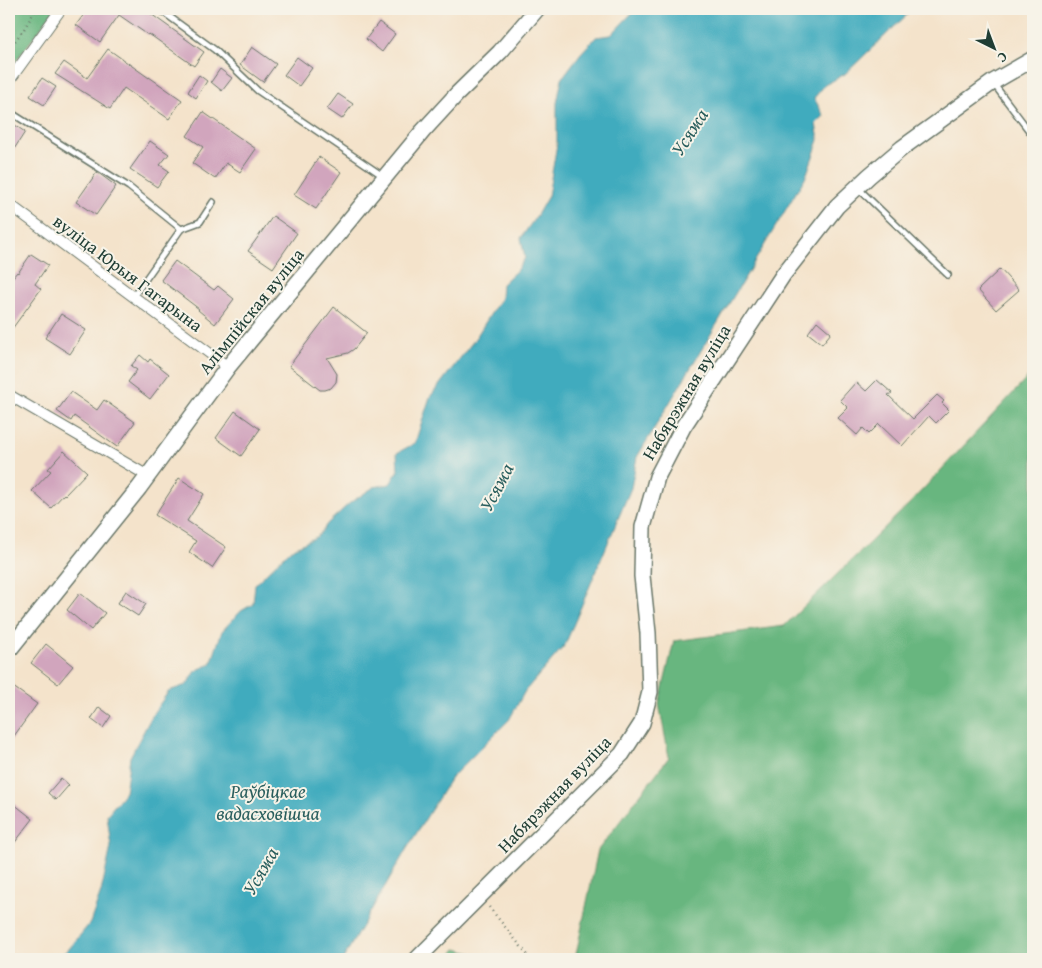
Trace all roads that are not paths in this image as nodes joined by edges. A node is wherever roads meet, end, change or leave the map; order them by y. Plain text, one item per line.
1 (61, 9) edge
2 (159, 9) edge
3 (537, 9) edge
4 (1033, 59) edge
5 (9, 81) edge
6 (993, 82) junction
7 (13, 114) dead end
8 (1033, 136) edge
9 (385, 178) junction
10 (857, 187) junction
11 (213, 202) dead end
12 (9, 204) edge
13 (181, 229) junction
14 (948, 275) dead end
15 (132, 297) junction
16 (228, 367) junction
17 (9, 395) edge
18 (148, 476) junction
19 (9, 650) edge
20 (417, 959) edge

1 - 5 street
2 - 9 lane
3 - 9 street, Алімпійская вуліца
4 - 6 street, Набярэжная вуліца
6 - 8 lane
6 - 10 street, Набярэжная вуліца
7 - 13 lane
9 - 16 street, Алімпійская вуліца
10 - 14 lane
10 - 20 street, Набярэжная вуліца
11 - 13 lane
12 - 15 street, вуліца Юрыя Гагарына
13 - 15 lane
15 - 16 street, вуліца Юрыя Гагарына
16 - 18 street, Алімпійская вуліца
17 - 18 street
18 - 19 street, Алімпійская вуліца

